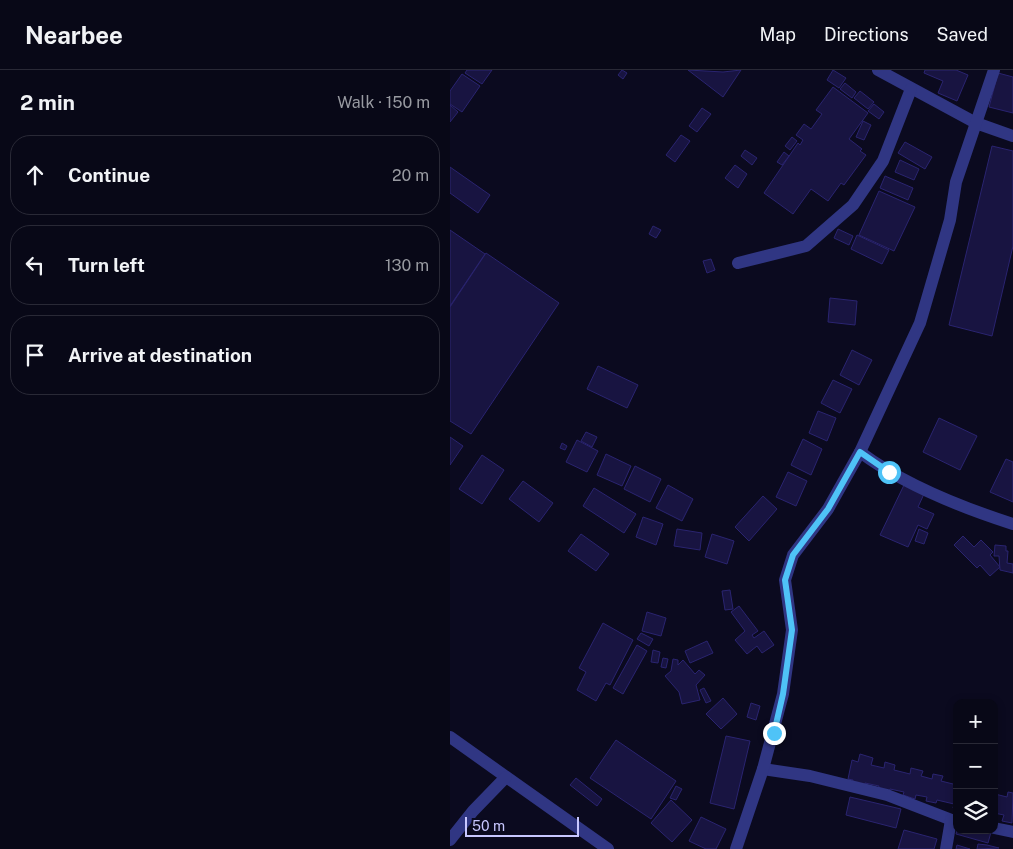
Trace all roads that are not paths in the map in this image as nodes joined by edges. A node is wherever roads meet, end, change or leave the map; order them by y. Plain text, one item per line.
1 (878, 70) edge
2 (994, 70) edge
3 (912, 89) junction
4 (976, 123) junction
5 (1013, 136) edge
6 (738, 263) dead end
7 (860, 452) junction
8 (1013, 524) edge
9 (450, 737) edge
10 (763, 769) junction
11 (506, 777) junction
12 (953, 821) edge
13 (953, 824) edge
14 (998, 829) edge
15 (1013, 832) edge
16 (450, 840) edge
17 (608, 849) edge
18 (736, 849) edge
19 (946, 849) edge

1 - 3 street
2 - 4 street
3 - 4 street
3 - 6 street
4 - 5 street
4 - 7 street
7 - 8 street
7 - 10 street
9 - 11 street
10 - 12 street
10 - 18 street
11 - 16 street
11 - 17 street
13 - 19 street
14 - 15 street

